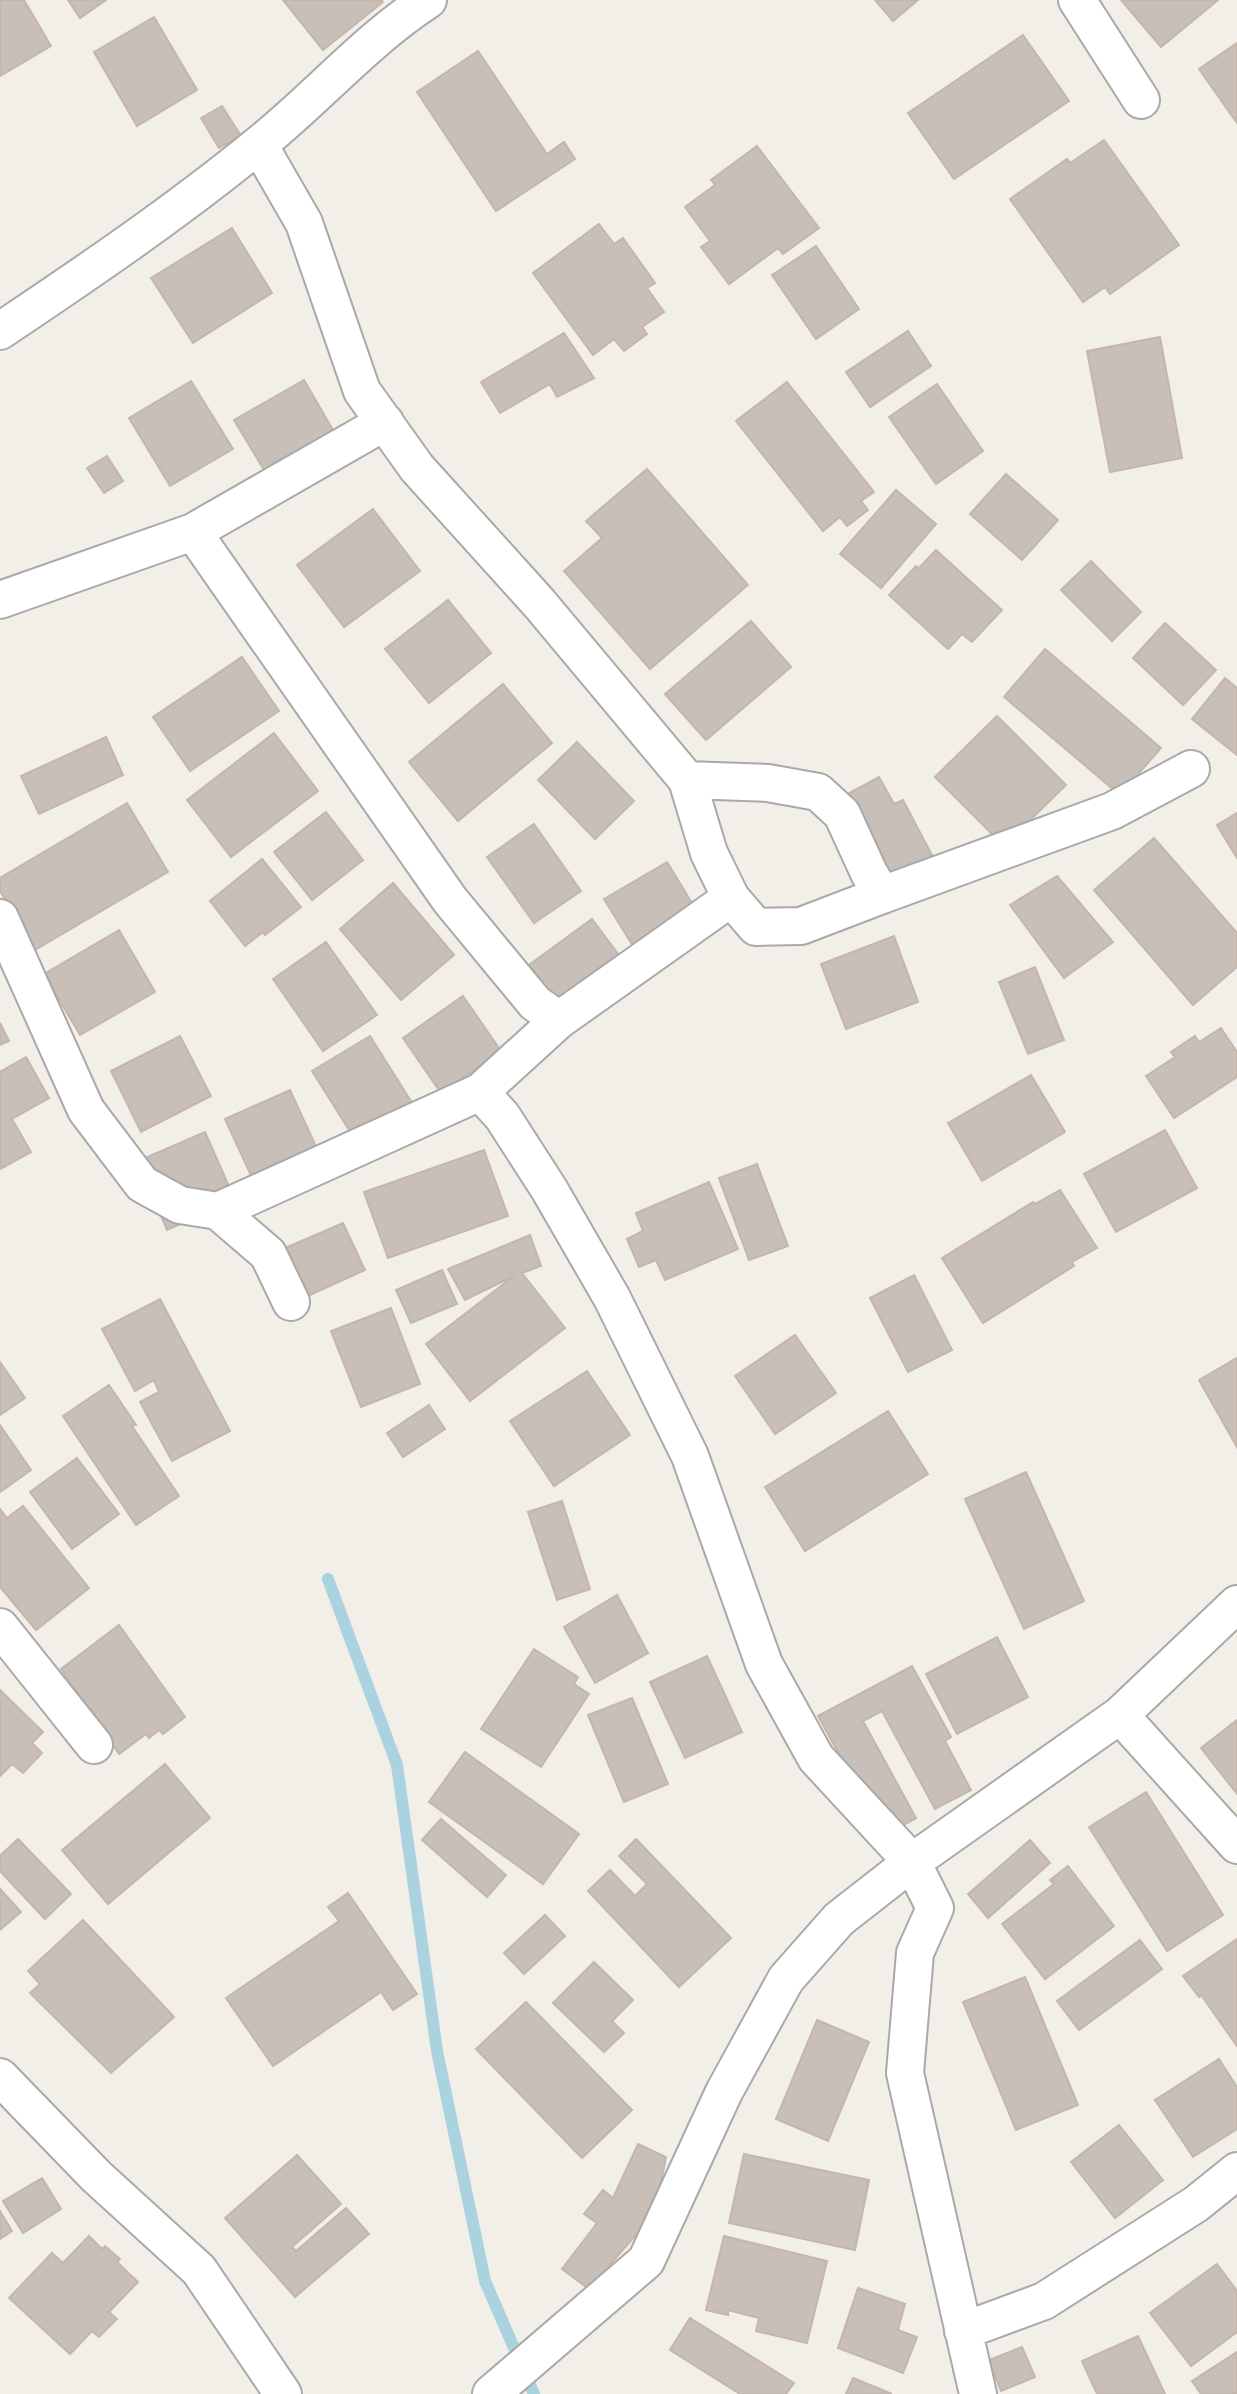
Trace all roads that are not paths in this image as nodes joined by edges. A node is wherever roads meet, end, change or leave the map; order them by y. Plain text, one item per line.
1 (428, 0) edge
2 (1077, 0) edge
3 (1141, 100) dead end
4 (259, 145) junction
5 (0, 331) edge
6 (385, 422) junction
7 (193, 532) junction
8 (0, 600) edge
9 (1191, 769) dead end
10 (687, 780) junction
11 (882, 895) junction
12 (731, 898) junction
13 (0, 918) edge
14 (559, 1020) junction
15 (480, 1092) junction
16 (218, 1211) junction
17 (291, 1302) dead end
18 (1237, 1604) edge
19 (0, 1627) edge
20 (1120, 1715) junction
21 (94, 1745) dead end
22 (1237, 1845) edge
23 (912, 1862) junction
24 (0, 2077) edge
25 (1237, 2171) edge
26 (963, 2331) junction
27 (283, 2394) edge
28 (491, 2394) edge
29 (978, 2394) edge

1 - 4 street
2 - 3 street
4 - 5 street
4 - 6 street
6 - 7 street
6 - 10 street
7 - 8 street
7 - 14 street
9 - 11 street
10 - 11 street
10 - 12 street
11 - 12 street
12 - 14 street
13 - 16 street
14 - 15 street
15 - 16 street
15 - 23 street
16 - 17 street
18 - 20 street
19 - 21 street
20 - 22 street
20 - 23 street
23 - 26 street
23 - 28 street
24 - 27 street
25 - 26 street
26 - 29 street

